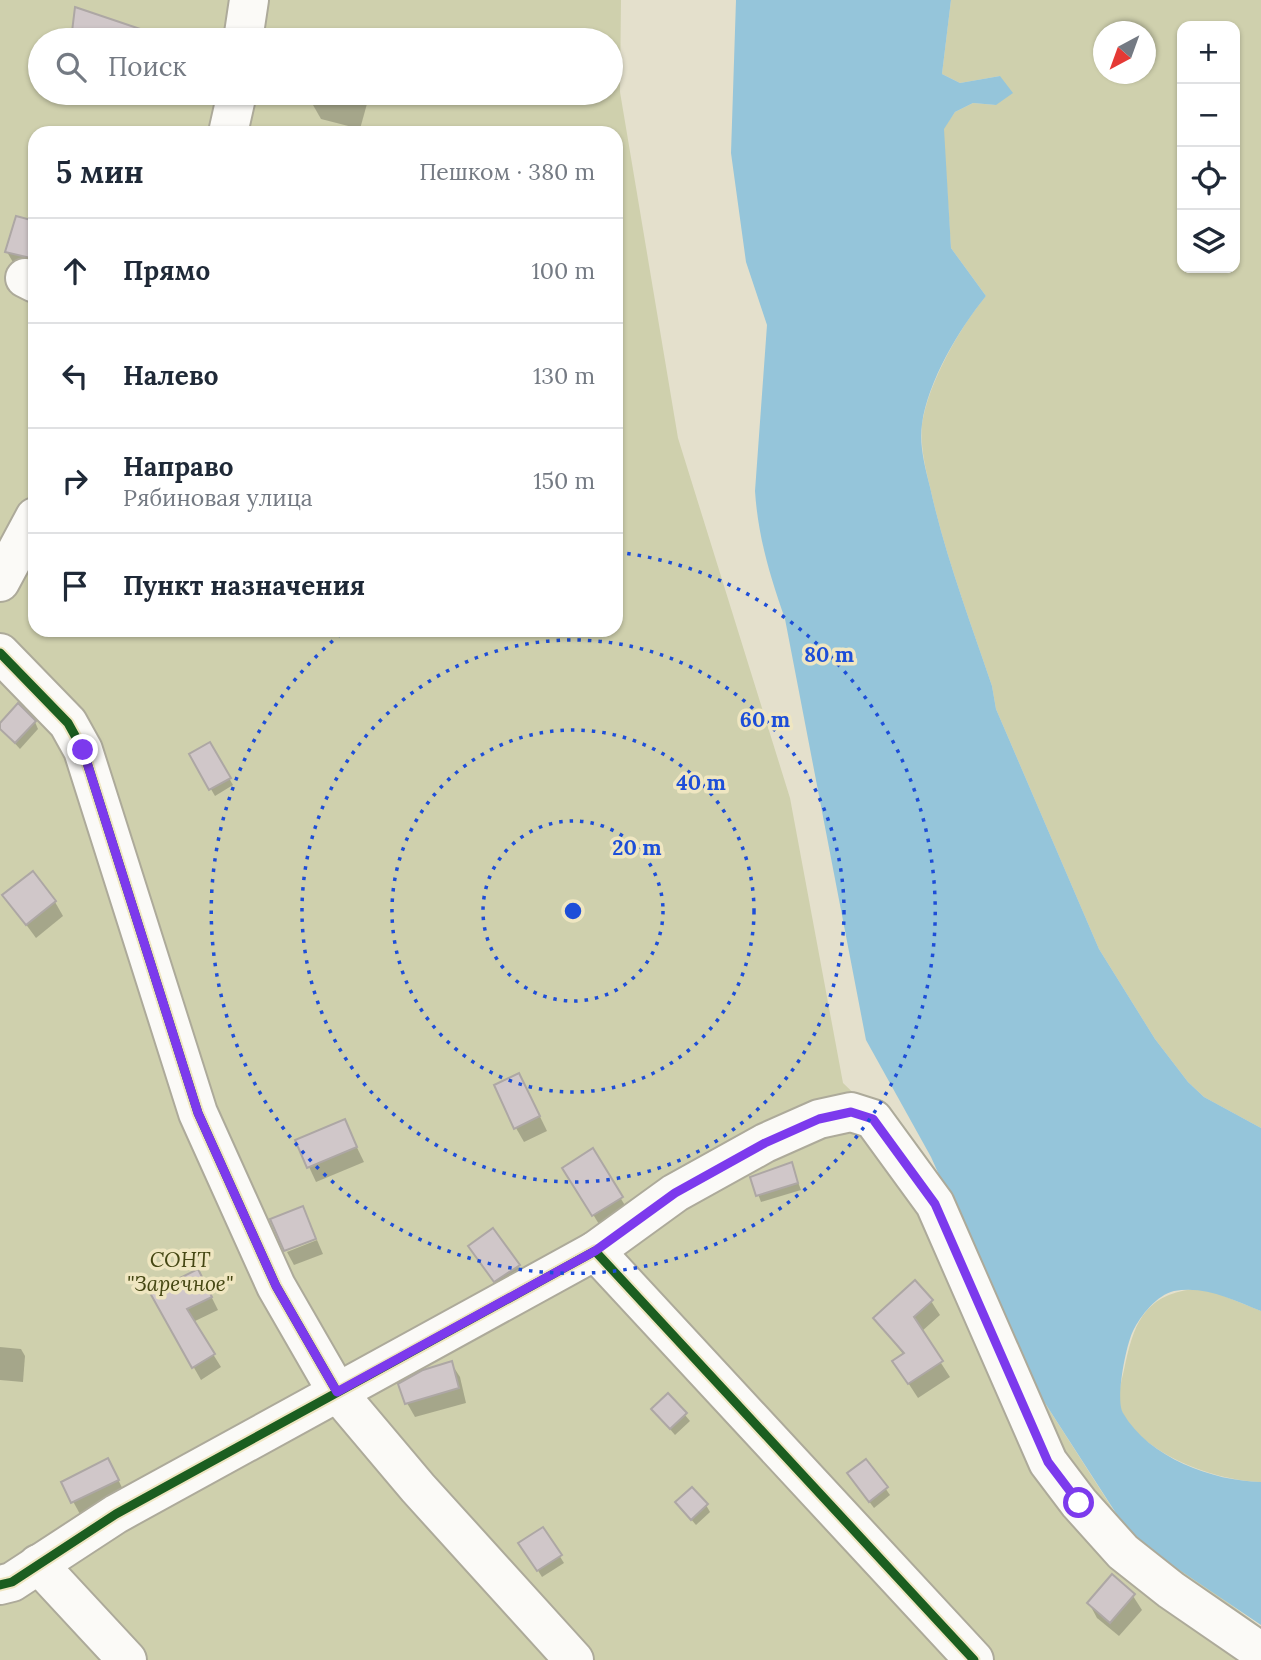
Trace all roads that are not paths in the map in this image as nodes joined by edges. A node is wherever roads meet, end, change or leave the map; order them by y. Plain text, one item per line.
1 (249, 0) edge
2 (245, 28) edge
3 (234, 105) edge
4 (230, 126) edge
5 (28, 530) edge
6 (0, 582) edge
7 (0, 653) edge
8 (595, 1251) junction
9 (337, 1392) junction
10 (13, 1581) edge
11 (1261, 1652) edge
12 (127, 1660) edge
13 (574, 1660) edge
14 (974, 1660) edge

1 - 2 street
3 - 4 street
5 - 6 street
7 - 9 street
8 - 9 street
8 - 11 street
8 - 14 street
9 - 10 street
9 - 13 street
10 - 12 street

